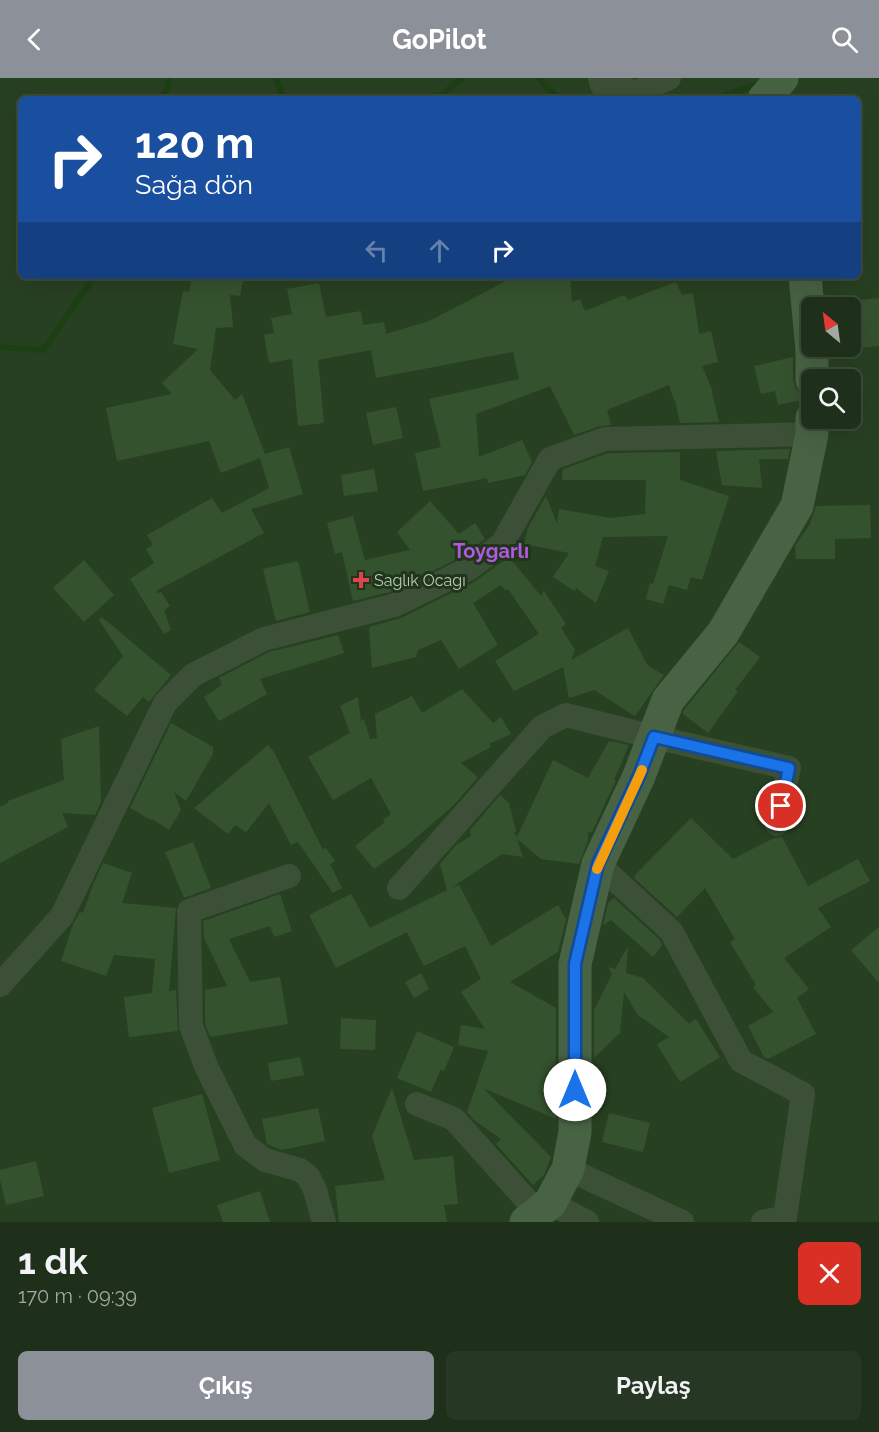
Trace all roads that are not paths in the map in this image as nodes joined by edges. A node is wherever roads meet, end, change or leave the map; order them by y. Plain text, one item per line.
1 (600, 78) edge
2 (669, 78) edge
3 (782, 78) edge
4 (620, 88) edge
5 (767, 96) edge
6 (805, 279) edge
7 (812, 369) edge
8 (801, 427) edge
9 (811, 429) edge
10 (654, 737) junction
11 (777, 824) dead end
12 (598, 864) junction
13 (289, 876) dead end
14 (399, 888) dead end
15 (0, 985) edge
16 (417, 1104) dead end
17 (568, 1168) junction
18 (538, 1212) edge
19 (324, 1222) edge
20 (587, 1222) edge
21 (682, 1222) edge
22 (763, 1222) edge

1 - 4 street
2 - 4 street
3 - 5 street
6 - 7 street
8 - 15 street
9 - 10 street
10 - 11 street
10 - 12 street
10 - 14 street
12 - 17 street
12 - 22 street
13 - 19 street
16 - 18 street
17 - 18 street
17 - 21 street
18 - 20 street

